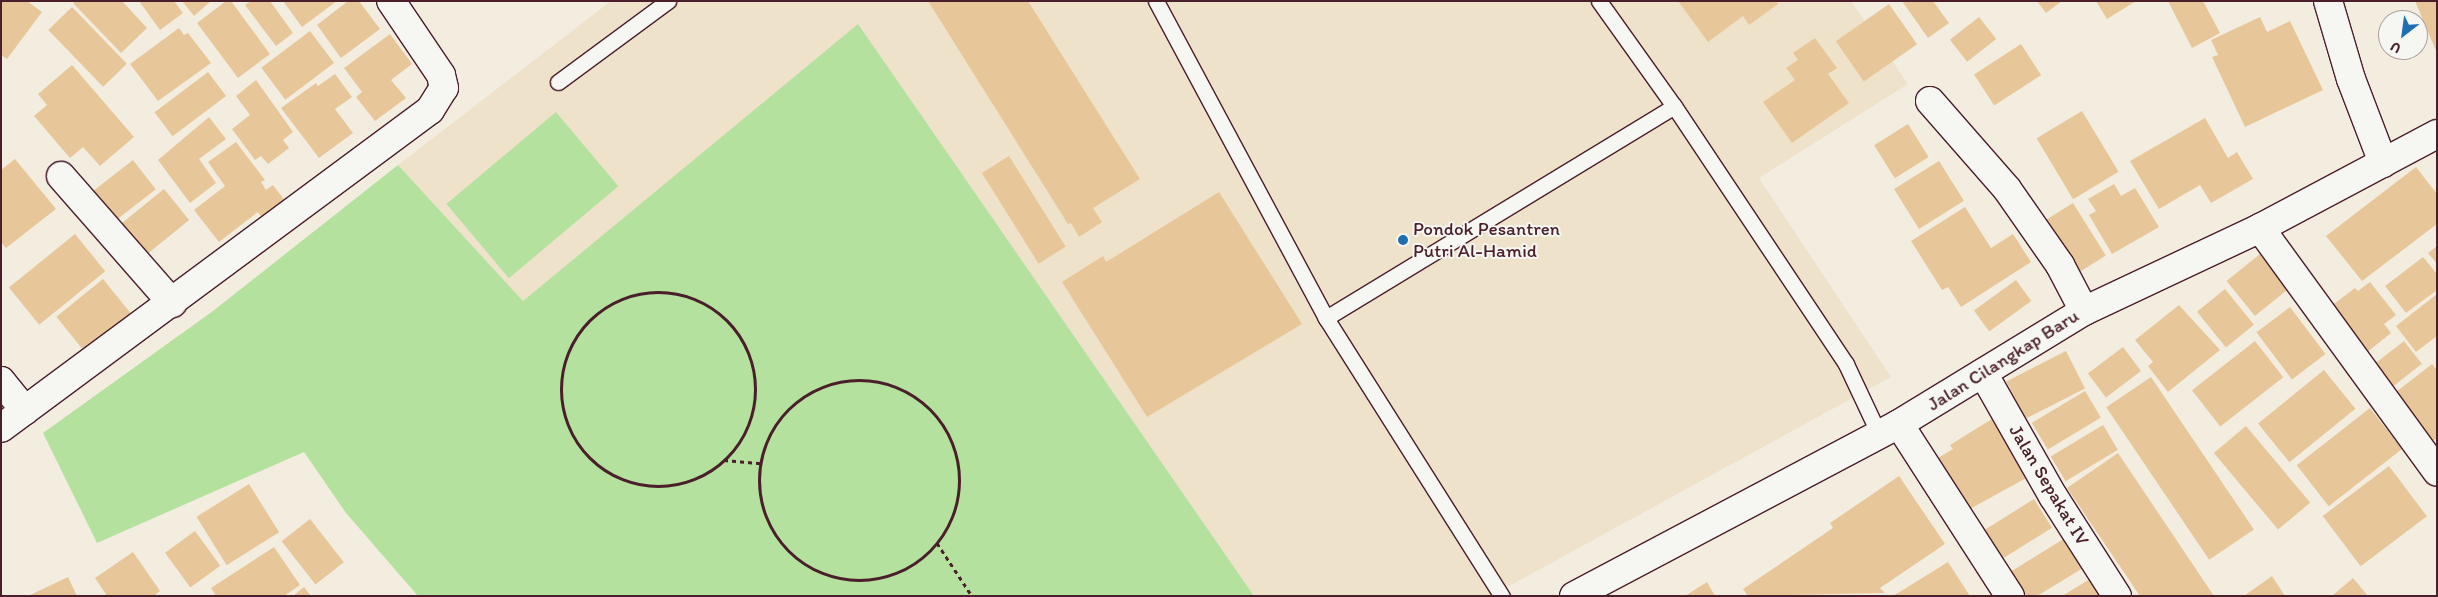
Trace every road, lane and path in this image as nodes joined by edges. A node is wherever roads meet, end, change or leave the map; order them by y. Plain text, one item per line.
1 (391, 1) edge
2 (668, 1) edge
3 (1156, 1) edge
4 (1600, 1) edge
5 (2328, 1) edge
6 (558, 82) dead end
7 (1930, 101) dead end
8 (1674, 106) junction
9 (2437, 134) edge
10 (2383, 162) junction
11 (61, 176) dead end
12 (2260, 228) junction
13 (172, 303) junction
14 (2084, 311) junction
15 (1326, 318) junction
16 (1983, 373) junction
17 (1, 382) edge
18 (25, 411) junction
19 (1, 428) edge
20 (1889, 429) junction
21 (724, 460) junction
22 (761, 464) junction
23 (2437, 472) edge
24 (936, 543) junction
25 (972, 596) edge
26 (1502, 596) edge
27 (1574, 596) edge
28 (2010, 596) edge
29 (2117, 596) edge

1 - 13 street
2 - 6 lane
3 - 15 lane
4 - 8 lane
5 - 10 street
7 - 14 street
8 - 15 lane
8 - 20 lane
9 - 10 street, Jalan Cilangkap Baru
10 - 12 street, Jalan Cilangkap Baru
11 - 13 street
12 - 14 street, Jalan Cilangkap Baru
12 - 23 street
13 - 18 street
14 - 16 street, Jalan Cilangkap Baru
15 - 26 lane
16 - 20 street, Jalan Cilangkap Baru
16 - 29 street, Jalan Sepakat IV
17 - 18 street
18 - 19 street
20 - 27 street, Jalan Cilangkap Baru
20 - 28 street
21 - 21 path
21 - 22 path
22 - 24 path
22 - 24 path
24 - 25 path

